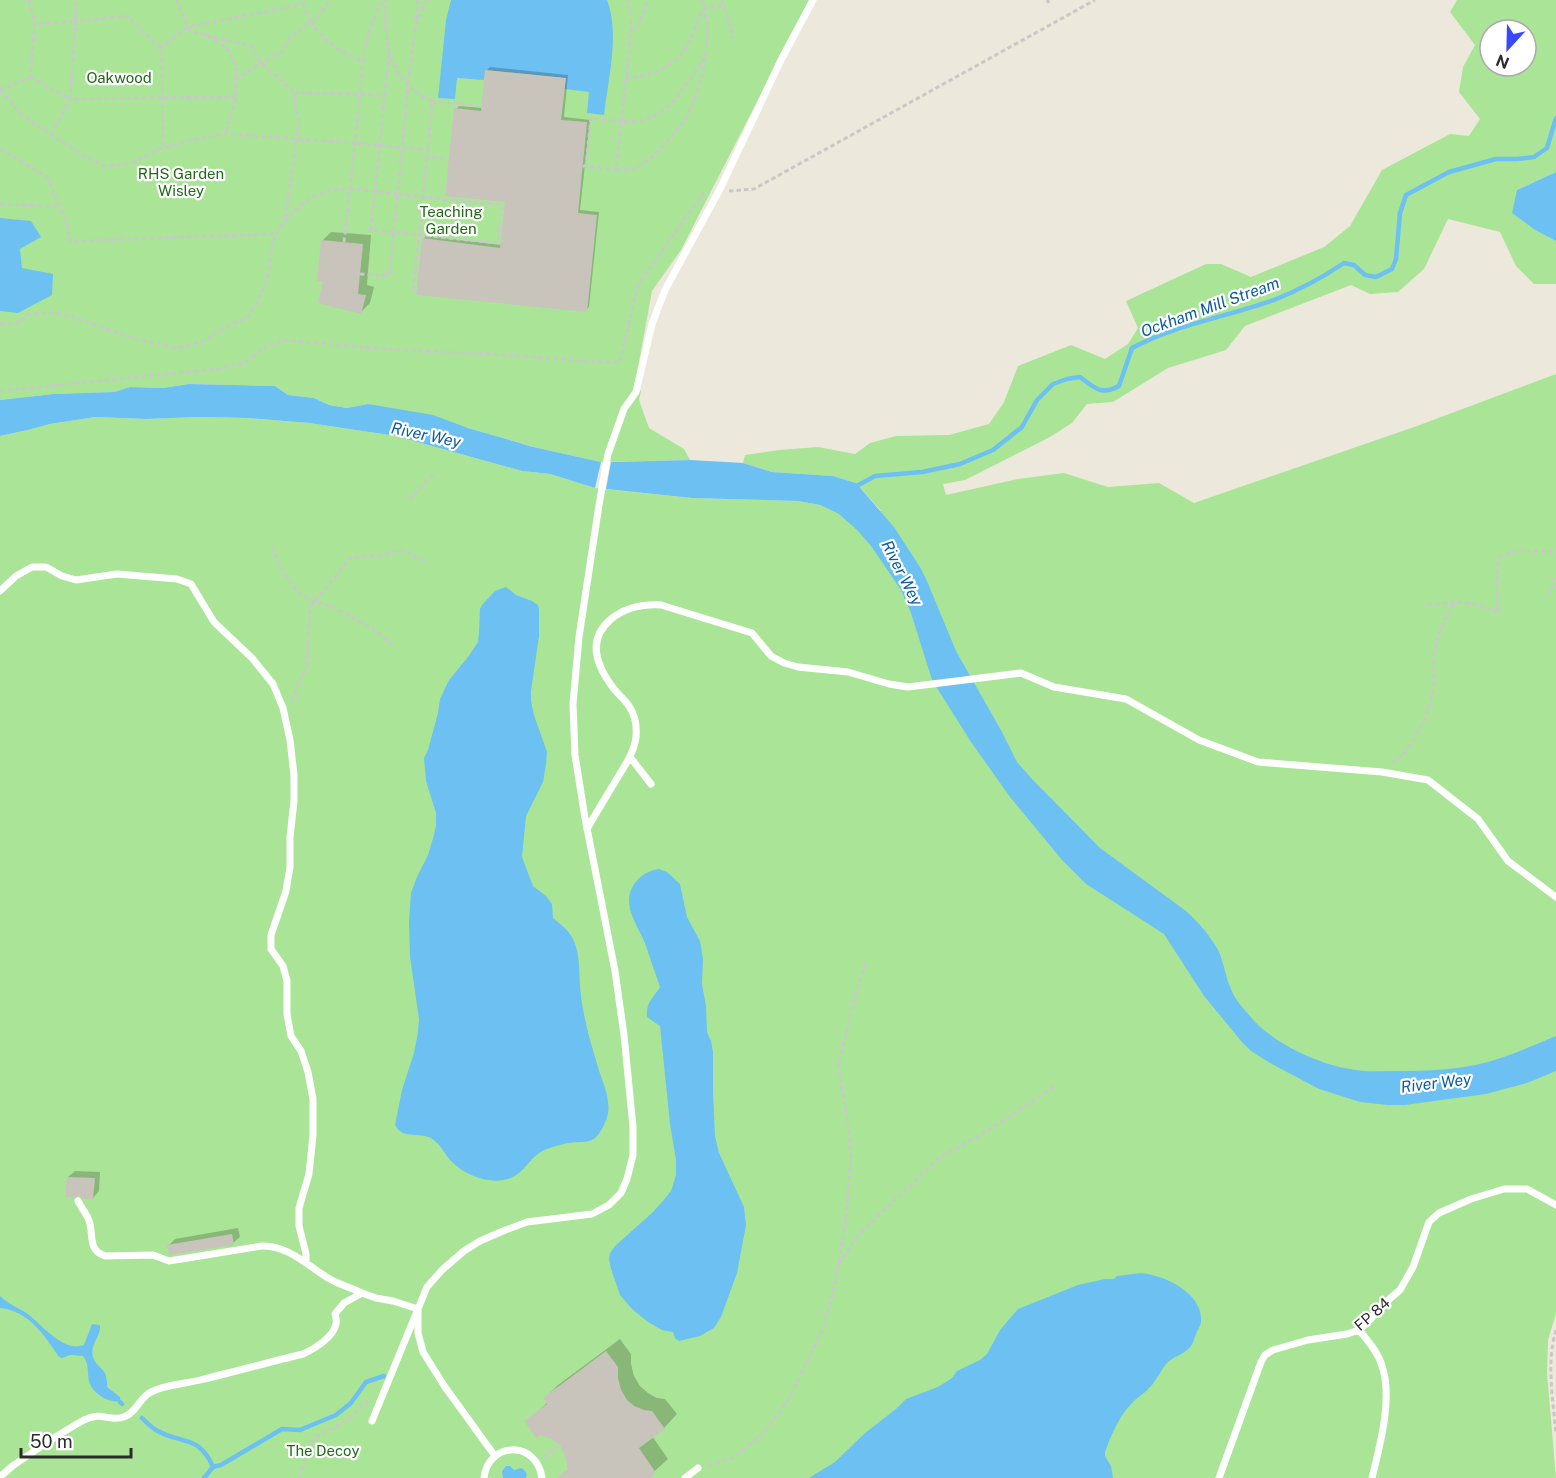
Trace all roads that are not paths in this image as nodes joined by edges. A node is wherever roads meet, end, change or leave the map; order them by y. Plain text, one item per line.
1 (813, 0) edge
2 (0, 591) edge
3 (630, 757) junction
4 (651, 784) dead end
5 (587, 829) junction
6 (1556, 897) edge
7 (78, 1201) dead end
8 (1556, 1205) edge
9 (306, 1263) junction
10 (362, 1293) junction
11 (418, 1309) junction
12 (1359, 1330) junction
13 (372, 1421) dead end
14 (495, 1456) junction
15 (698, 1468) road end
16 (0, 1476) edge
17 (484, 1478) edge
18 (542, 1478) edge
19 (685, 1478) edge
20 (1219, 1478) edge
21 (1372, 1478) edge

1 - 5 lane
2 - 9 lane
3 - 4 lane
3 - 5 lane
3 - 6 lane
5 - 11 lane
7 - 9 lane
8 - 12 lane, FP 84
9 - 10 lane
10 - 11 lane
10 - 16 lane
11 - 13 lane
11 - 14 lane
12 - 20 lane, FP 84
12 - 21 lane
14 - 17 lane
14 - 18 lane
15 - 19 lane

